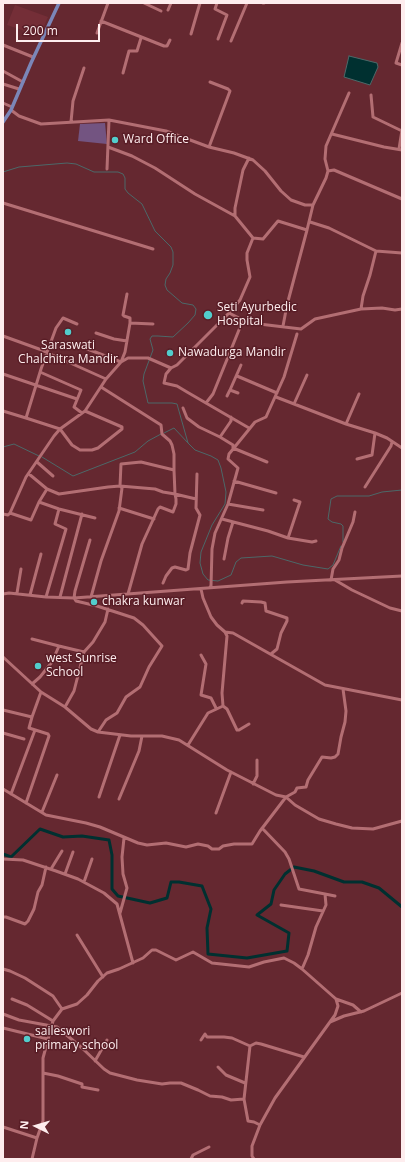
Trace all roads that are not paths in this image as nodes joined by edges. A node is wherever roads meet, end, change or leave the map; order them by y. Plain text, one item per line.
1 (59, 3) edge
2 (108, 3) edge
3 (144, 3) edge
4 (171, 3) edge
5 (200, 3) edge
6 (217, 3) edge
7 (247, 3) edge
8 (168, 10) dead end
9 (161, 11) dead end
10 (101, 21) junction
11 (97, 33) dead end
12 (191, 34) dead end
13 (141, 38) junction
14 (218, 39) dead end
15 (170, 40) dead end
16 (231, 42) dead end
17 (402, 43) edge
18 (3, 45) edge
19 (33, 57) junction
20 (402, 65) edge
21 (84, 68) dead end
22 (4, 72) edge
23 (123, 73) dead end
24 (23, 82) junction
25 (210, 82) dead end
26 (3, 84) edge
27 (19, 89) junction
28 (349, 93) dead end
29 (371, 95) dead end
30 (3, 103) edge
31 (12, 108) junction
32 (109, 120) junction
33 (3, 122) edge
34 (72, 122) junction
35 (402, 130) edge
36 (332, 134) junction
37 (108, 147) junction
38 (209, 147) junction
39 (401, 150) edge
40 (249, 158) junction
41 (107, 169) dead end
42 (328, 171) junction
43 (402, 199) edge
44 (3, 203) edge
45 (305, 205) junction
46 (313, 205) junction
47 (311, 211) junction
48 (235, 216) junction
49 (310, 222) junction
50 (307, 230) junction
51 (254, 238) junction
52 (153, 249) dead end
53 (376, 251) junction
54 (402, 253) edge
55 (127, 294) dead end
56 (361, 309) junction
57 (402, 309) edge
58 (229, 313) junction
59 (243, 320) junction
60 (130, 322) junction
61 (77, 324) dead end
62 (154, 324) dead end
63 (283, 326) junction
64 (299, 328) junction
65 (96, 333) dead end
66 (3, 336) edge
67 (127, 341) junction
68 (72, 343) dead end
69 (47, 353) junction
70 (121, 362) junction
71 (242, 365) dead end
72 (171, 368) junction
73 (40, 372) junction
74 (3, 374) edge
75 (307, 375) dead end
76 (237, 376) junction
77 (106, 379) junction
78 (36, 385) junction
79 (101, 387) junction
80 (230, 390) junction
81 (238, 393) dead end
82 (277, 393) junction
83 (359, 394) dead end
84 (227, 396) dead end
85 (276, 397) junction
86 (77, 398) junction
87 (206, 403) junction
88 (294, 404) junction
89 (183, 408) dead end
90 (3, 411) edge
91 (83, 412) junction
92 (26, 418) junction
93 (232, 418) junction
94 (346, 424) junction
95 (249, 428) junction
96 (60, 429) junction
97 (375, 433) junction
98 (220, 438) junction
99 (392, 442) junction
100 (233, 448) junction
101 (402, 448) edge
102 (357, 460) dead end
103 (37, 462) junction
104 (267, 462) dead end
105 (174, 470) junction
106 (29, 474) junction
107 (197, 474) dead end
108 (53, 476) dead end
109 (234, 481) junction
110 (120, 486) junction
111 (365, 487) dead end
112 (47, 489) junction
113 (276, 493) dead end
114 (174, 494) junction
115 (196, 498) junction
116 (294, 500) dead end
117 (39, 502) junction
118 (228, 504) junction
119 (119, 508) junction
120 (59, 509) junction
121 (263, 510) dead end
122 (355, 512) dead end
123 (10, 513) junction
124 (3, 514) edge
125 (82, 514) junction
126 (95, 518) dead end
127 (154, 519) junction
128 (222, 519) junction
129 (233, 522) junction
130 (55, 524) junction
131 (53, 529) dead end
132 (288, 538) junction
133 (90, 540) dead end
134 (316, 541) dead end
135 (41, 554) dead end
136 (224, 559) dead end
137 (21, 569) dead end
138 (402, 576) edge
139 (333, 580) junction
140 (163, 583) dead end
141 (209, 588) junction
142 (201, 589) junction
143 (3, 594) edge
144 (17, 594) junction
145 (128, 594) junction
146 (30, 595) junction
147 (46, 597) junction
148 (60, 597) junction
149 (91, 597) junction
150 (74, 598) junction
151 (242, 603) dead end
152 (108, 609) junction
153 (402, 611) edge
154 (225, 632) junction
155 (32, 639) dead end
156 (59, 646) junction
157 (84, 652) junction
158 (271, 654) junction
159 (201, 655) dead end
160 (3, 657) edge
161 (32, 684) junction
162 (343, 689) junction
163 (41, 692) junction
164 (402, 700) edge
165 (222, 706) junction
166 (65, 707) junction
167 (216, 708) junction
168 (3, 710) edge
169 (32, 717) junction
170 (249, 724) dead end
171 (35, 730) junction
172 (98, 732) junction
173 (3, 733) edge
174 (120, 735) junction
175 (142, 736) junction
176 (24, 739) dead end
177 (188, 745) junction
178 (257, 760) dead end
179 (231, 772) junction
180 (57, 775) dead end
181 (253, 784) junction
182 (3, 789) edge
183 (12, 794) junction
184 (99, 797) dead end
185 (286, 797) junction
186 (119, 799) dead end
187 (26, 803) junction
188 (42, 812) junction
189 (216, 813) dead end
190 (402, 822) edge
191 (262, 828) junction
192 (124, 838) junction
193 (62, 851) dead end
194 (73, 852) dead end
195 (3, 859) edge
196 (92, 859) dead end
197 (46, 867) junction
198 (51, 869) junction
199 (65, 874) junction
200 (84, 882) junction
201 (325, 894) junction
202 (335, 896) dead end
203 (281, 905) dead end
204 (323, 911) junction
205 (120, 913) junction
206 (3, 917) edge
207 (78, 935) dead end
208 (133, 963) junction
209 (302, 968) junction
210 (3, 969) edge
211 (103, 977) junction
212 (402, 993) edge
213 (12, 999) dead end
214 (336, 999) junction
215 (62, 1009) junction
216 (361, 1012) junction
217 (3, 1014) edge
218 (53, 1021) junction
219 (329, 1023) junction
220 (51, 1026) junction
221 (3, 1028) edge
222 (48, 1039) junction
223 (107, 1040) dead end
224 (201, 1040) dead end
225 (250, 1046) junction
226 (304, 1057) junction
227 (95, 1061) junction
228 (218, 1067) dead end
229 (43, 1073) junction
230 (245, 1083) junction
231 (98, 1090) dead end
232 (244, 1099) junction
233 (260, 1125) junction
234 (3, 1127) edge
235 (37, 1138) junction
236 (209, 1148) dead end
237 (32, 1159) edge
238 (190, 1159) edge
239 (254, 1159) edge

1 - 19 main road
2 - 10 street
3 - 9 street
4 - 8 street
5 - 12 street
6 - 14 street
7 - 16 street
10 - 11 street
10 - 13 street
13 - 15 street
13 - 23 street
17 - 20 street
18 - 19 street
19 - 24 main road
21 - 34 street
22 - 24 street
24 - 27 main road
25 - 38 street
26 - 27 street
27 - 31 main road
28 - 36 street
29 - 35 street
30 - 31 street
31 - 33 main road
31 - 34 street
32 - 34 street
32 - 37 street
32 - 38 street
35 - 39 street
36 - 39 street
36 - 42 street
37 - 41 street
37 - 48 street
38 - 40 street
40 - 45 street
40 - 48 street
42 - 43 street
42 - 46 street
44 - 52 street
45 - 46 street
45 - 47 street
46 - 47 street
47 - 49 street
48 - 51 street
49 - 50 street
49 - 53 street
50 - 51 street
50 - 63 street
51 - 58 street
53 - 54 street
53 - 56 street
55 - 60 street
56 - 57 street
56 - 64 street
58 - 59 street
58 - 72 street
59 - 63 street
59 - 87 street
60 - 62 street
60 - 67 street
61 - 69 street
63 - 64 street
64 - 82 street
65 - 67 street
66 - 69 street
67 - 70 street
68 - 70 street
69 - 73 street
69 - 77 street
70 - 72 street
70 - 77 street
71 - 76 street
72 - 87 street
73 - 78 street
73 - 86 street
74 - 78 street
75 - 88 street
76 - 80 street
76 - 82 street
77 - 79 street
78 - 86 street
78 - 92 street
79 - 91 street
79 - 105 street
80 - 81 street
80 - 84 street
82 - 85 street
83 - 94 street
85 - 88 street
85 - 95 street
86 - 91 street
87 - 93 street
88 - 94 street
89 - 98 street
90 - 92 street
91 - 96 street
91 - 96 street
92 - 96 street
93 - 95 street
93 - 98 street
94 - 97 street
95 - 100 street
96 - 103 street
97 - 99 street
97 - 102 street
98 - 100 street
99 - 101 street
99 - 111 street
100 - 104 street
100 - 109 street
103 - 106 street
103 - 108 street
105 - 110 street
105 - 114 street
106 - 112 street
106 - 123 street
107 - 115 street
109 - 113 street
109 - 118 street
110 - 112 street
110 - 114 street
110 - 119 street
112 - 117 street
114 - 115 street
114 - 127 street
115 - 140 street
116 - 132 street
117 - 120 street
117 - 123 street
118 - 121 street
118 - 128 street
119 - 127 street
119 - 149 street
120 - 125 street
120 - 130 street
122 - 139 street
123 - 124 street
125 - 126 street
125 - 148 street
127 - 145 street
128 - 129 street
128 - 141 street
129 - 132 street
129 - 136 street
130 - 131 street
130 - 147 street
132 - 134 street
133 - 150 street
135 - 146 street
137 - 144 street
138 - 139 street
139 - 141 street
139 - 153 street
141 - 142 street
142 - 145 street
142 - 154 street
143 - 144 street
144 - 146 street
145 - 149 street
146 - 147 street
147 - 148 street
148 - 150 street
149 - 150 street
150 - 152 street
151 - 158 street
152 - 157 street
152 - 172 street
154 - 158 street
154 - 165 street
155 - 156 street
156 - 157 street
156 - 161 street
157 - 166 street
158 - 162 street
159 - 167 street
160 - 161 street
161 - 163 street
162 - 164 street
162 - 185 street
163 - 166 street
163 - 169 street
165 - 167 street
165 - 170 street
166 - 172 street
167 - 177 street
168 - 169 street
169 - 171 street
171 - 183 street
171 - 187 street
172 - 174 street
173 - 176 street
174 - 175 street
174 - 184 street
175 - 177 street
175 - 186 street
177 - 179 street
178 - 181 street
179 - 181 street
179 - 189 street
180 - 188 street
181 - 185 street
182 - 183 street
183 - 187 street
185 - 190 street
185 - 191 street
187 - 188 street
188 - 192 street
191 - 192 street
191 - 201 street
192 - 205 street
193 - 198 street
194 - 199 street
195 - 197 street
196 - 200 street
197 - 198 street
197 - 206 street
198 - 199 street
199 - 200 street
200 - 205 street
201 - 202 street
201 - 204 street
203 - 204 street
204 - 209 street
205 - 208 street
207 - 211 street
208 - 209 street
208 - 211 street
209 - 214 street
210 - 215 street
211 - 215 street
212 - 216 street
213 - 218 street
214 - 216 street
214 - 219 street
215 - 218 street
216 - 219 street
217 - 220 street
218 - 220 street
219 - 226 street
220 - 222 street
220 - 227 street
221 - 222 street
222 - 229 street
223 - 227 street
224 - 225 street
225 - 226 street
225 - 230 street
226 - 233 street
227 - 232 street
228 - 230 street
229 - 231 street
229 - 235 street
230 - 232 street
232 - 233 street
233 - 239 street
234 - 235 street
235 - 237 street
236 - 238 street

